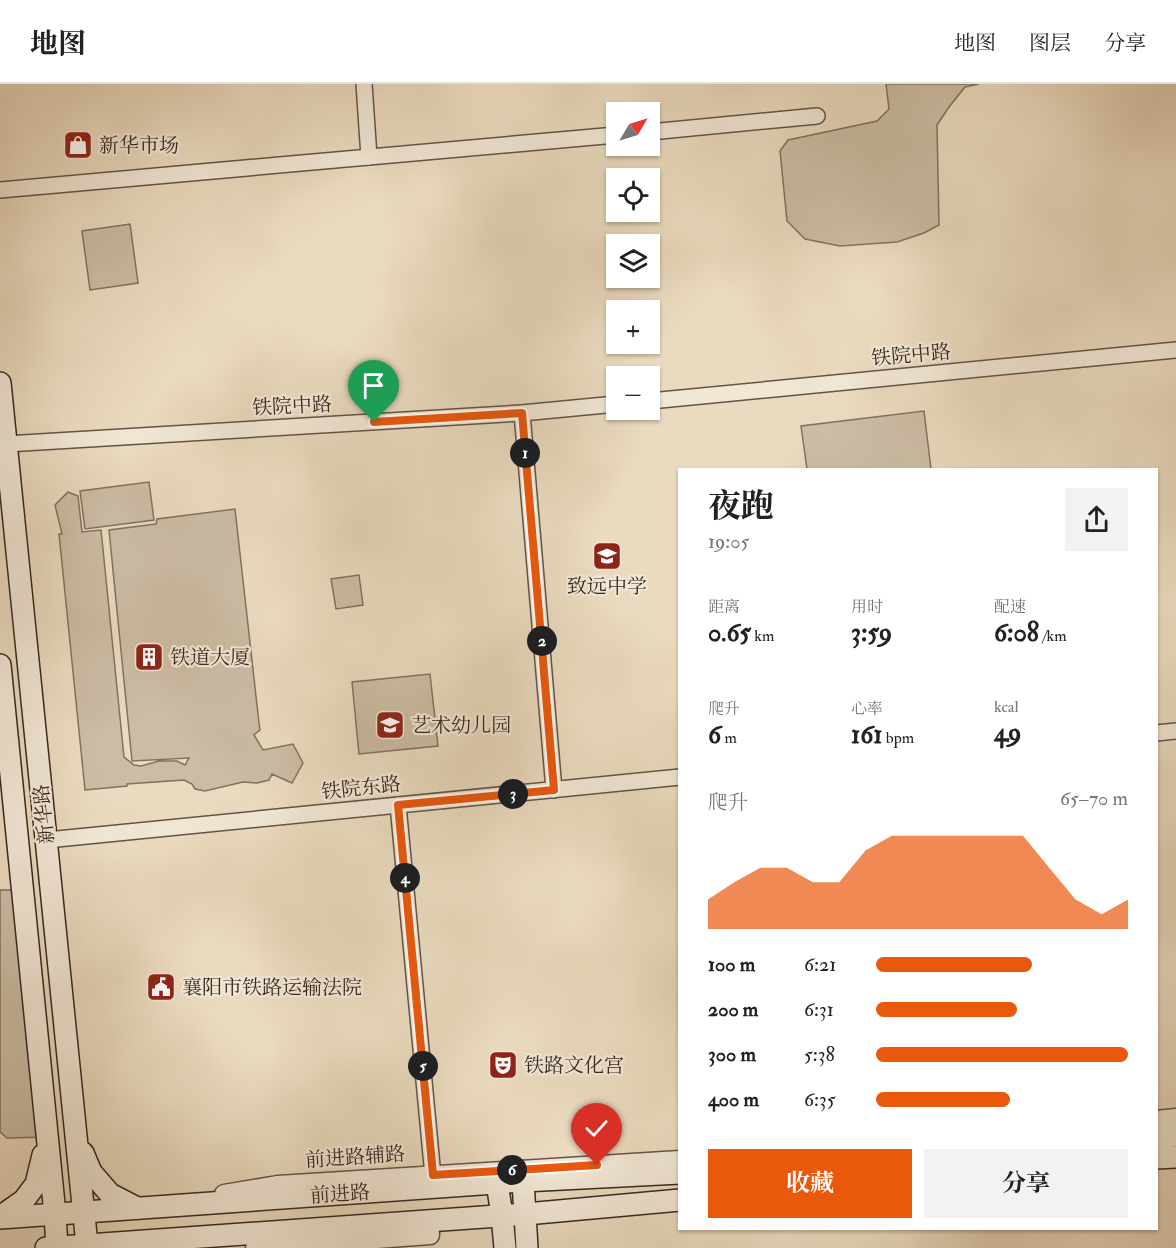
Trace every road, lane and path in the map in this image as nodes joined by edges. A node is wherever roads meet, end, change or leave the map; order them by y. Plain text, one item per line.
1 (364, 84) edge
2 (817, 116) dead end
3 (660, 131) edge
4 (606, 136) edge
5 (369, 157) junction
6 (0, 190) edge
7 (1176, 350) edge
8 (0, 383) edge
9 (660, 400) edge
10 (606, 405) edge
11 (522, 413) junction
12 (6, 444) junction
13 (0, 665) edge
14 (1176, 731) edge
15 (1158, 733) edge
16 (678, 777) edge
17 (554, 790) junction
18 (398, 805) junction
19 (47, 840) junction
20 (1176, 1118) edge
21 (1158, 1120) edge
22 (1176, 1136) edge
23 (47, 1137) junction
24 (1158, 1138) edge
25 (77, 1139) junction
26 (1176, 1157) edge
27 (1158, 1158) edge
28 (678, 1160) edge
29 (678, 1173) edge
30 (434, 1181) junction
31 (523, 1181) junction
32 (497, 1183) junction
33 (678, 1200) edge
34 (141, 1208) junction
35 (85, 1212) junction
36 (55, 1214) junction
37 (526, 1214) junction
38 (502, 1215) junction
39 (0, 1218) edge
40 (429, 1220) junction
41 (87, 1245) junction
42 (57, 1247) edge
43 (46, 1248) edge
44 (255, 1248) edge
45 (505, 1248) edge
46 (527, 1248) edge

1 - 5 street
2 - 3 street
4 - 5 street
5 - 6 street
7 - 9 street, 铁院中路
8 - 12 main road, 新华路
10 - 11 street, 铁院中路
11 - 12 street, 铁院中路
11 - 17 street
12 - 19 main road, 新华路
13 - 23 main road, 新华路
14 - 15 street
16 - 17 street, 铁院东路
17 - 18 street, 铁院东路
18 - 19 street, 铁院东路
18 - 30 street
19 - 25 main road, 新华路
20 - 21 street
22 - 24 main road
23 - 36 main road, 新华路
23 - 39 main road
25 - 34 main road
25 - 35 main road, 新华路
26 - 27 main road
28 - 30 street, 前进路辅路
29 - 31 main road, 前进路
30 - 32 main road, 前进路
30 - 34 main road, 前进路
31 - 32 main road, 前进路
31 - 37 main road
32 - 38 main road
33 - 37 main road, 前进路
34 - 35 main road, 前进路
35 - 36 main road, 前进路
35 - 41 main road, 新华路
36 - 39 main road, 前进路
36 - 42 main road, 新华路
37 - 38 main road, 前进路
37 - 46 main road
38 - 40 main road, 前进路
38 - 45 main road
40 - 41 main road, 前进路
40 - 44 street
41 - 42 main road, 前进路
42 - 43 main road, 前进路

